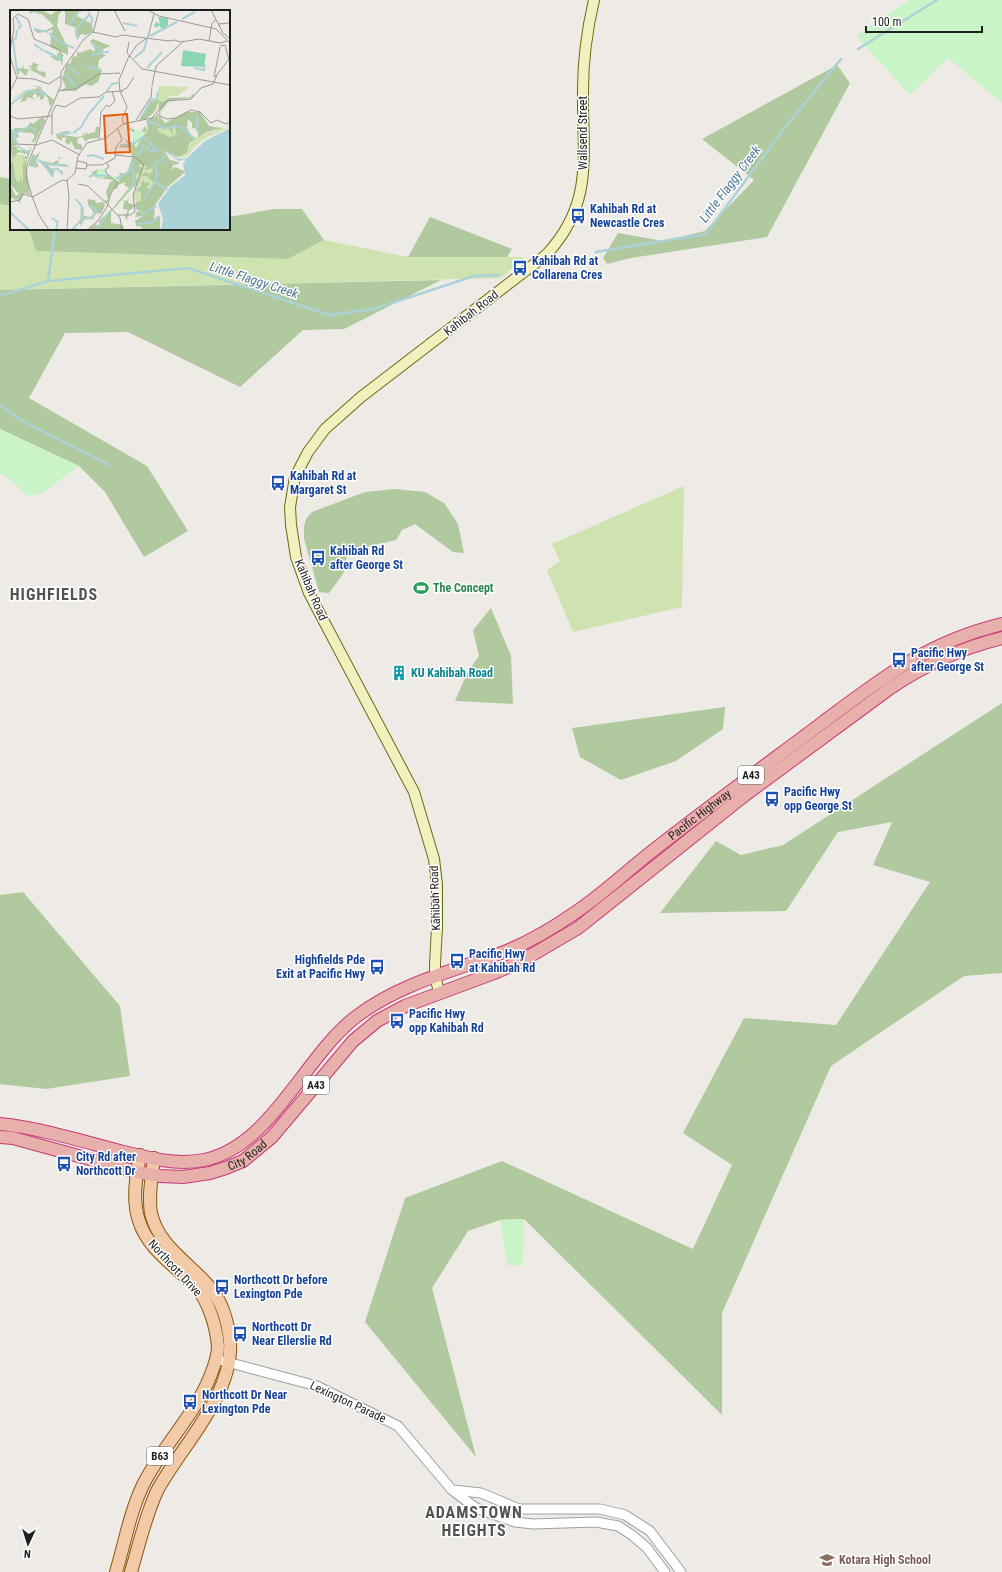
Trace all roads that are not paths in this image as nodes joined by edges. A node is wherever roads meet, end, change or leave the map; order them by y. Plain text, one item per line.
1 (594, 0) edge
2 (546, 256) joint
3 (1002, 624) edge
4 (1002, 638) edge
5 (435, 976) junction
6 (439, 992) junction
7 (0, 1124) edge
8 (0, 1137) edge
9 (140, 1155) junction
10 (154, 1158) junction
11 (137, 1172) junction
12 (152, 1175) junction
13 (216, 1359) junction
14 (229, 1362) junction
15 (452, 1490) junction
16 (116, 1572) edge
17 (131, 1572) edge
18 (665, 1572) edge
19 (681, 1572) edge

1 - 2 main road, Wallsend Street
2 - 5 main road, Kahibah Road
3 - 5 highway, Pacific Highway / A43
4 - 6 highway, Pacific Highway / A43
5 - 6 main road, Kahibah Road
5 - 10 highway, City Road / A43
6 - 12 highway, City Road / A43
7 - 9 highway, City Road / A43
8 - 11 highway, City Road / A43
9 - 10 highway, City Road / A43
9 - 11 main road, Northcott Drive
10 - 12 main road, Northcott Drive / B63
11 - 12 highway, City Road / A43
11 - 13 main road, Northcott Drive / B63
12 - 14 main road, Northcott Drive / B63
13 - 14 street, Lexington Parade
13 - 16 main road, Northcott Drive / B63
14 - 15 street, Lexington Parade
14 - 17 main road, Northcott Drive / B63
15 - 18 street, Lexington Parade
15 - 19 street

